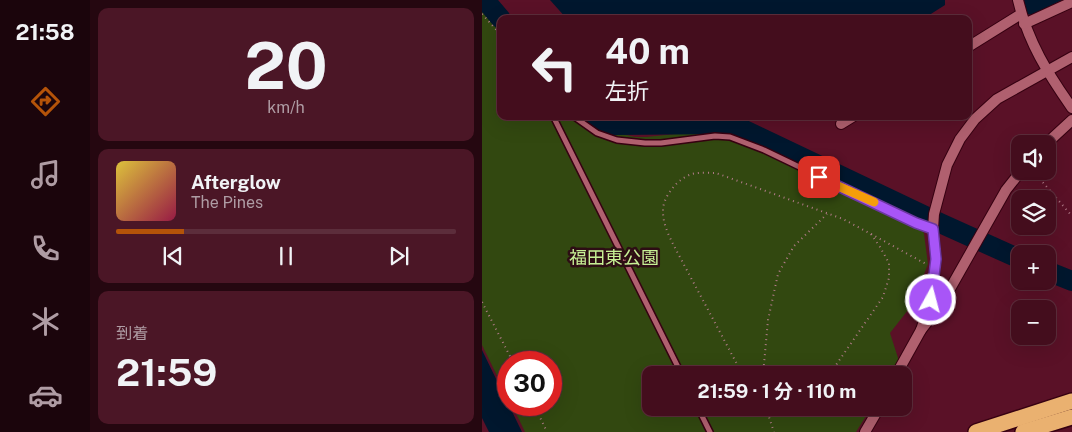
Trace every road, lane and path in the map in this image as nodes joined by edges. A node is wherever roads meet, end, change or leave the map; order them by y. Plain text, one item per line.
1 (1018, 0) edge
2 (1072, 2) edge
3 (482, 14) edge
4 (1022, 19) junction
5 (497, 31) edge
6 (972, 44) edge
7 (1072, 56) edge
8 (1045, 70) junction
9 (1072, 108) edge
10 (555, 120) edge
11 (579, 120) edge
12 (848, 120) edge
13 (1072, 120) edge
14 (841, 124) dead end
15 (1056, 135) edge
16 (1014, 180) edge
17 (1041, 180) edge
18 (827, 214) junction
19 (1072, 216) edge
20 (934, 222) junction
21 (870, 234) junction
22 (935, 269) junction
23 (482, 302) edge
24 (921, 330) junction
25 (507, 351) edge
26 (678, 366) edge
27 (738, 366) edge
28 (764, 366) edge
29 (835, 366) edge
30 (901, 366) edge
31 (1072, 401) edge
32 (539, 416) edge
33 (702, 416) edge
34 (769, 416) edge
35 (874, 416) edge
36 (1072, 417) edge
37 (547, 432) edge
38 (710, 432) edge
39 (774, 432) edge
40 (865, 432) edge
41 (976, 432) edge
42 (1023, 432) edge

1 - 4 street
2 - 4 street
3 - 5 path
4 - 6 street
4 - 8 street
7 - 8 street
8 - 9 street
8 - 20 street
10 - 26 lane
11 - 20 lane
12 - 14 street
13 - 15 street
16 - 24 street
17 - 19 path
18 - 21 path
18 - 27 path
18 - 28 path
20 - 22 street
21 - 22 path
21 - 29 path
22 - 24 street
23 - 25 path
24 - 30 street
31 - 41 highway
32 - 37 path
33 - 38 lane
34 - 39 path
35 - 40 street
36 - 42 highway

